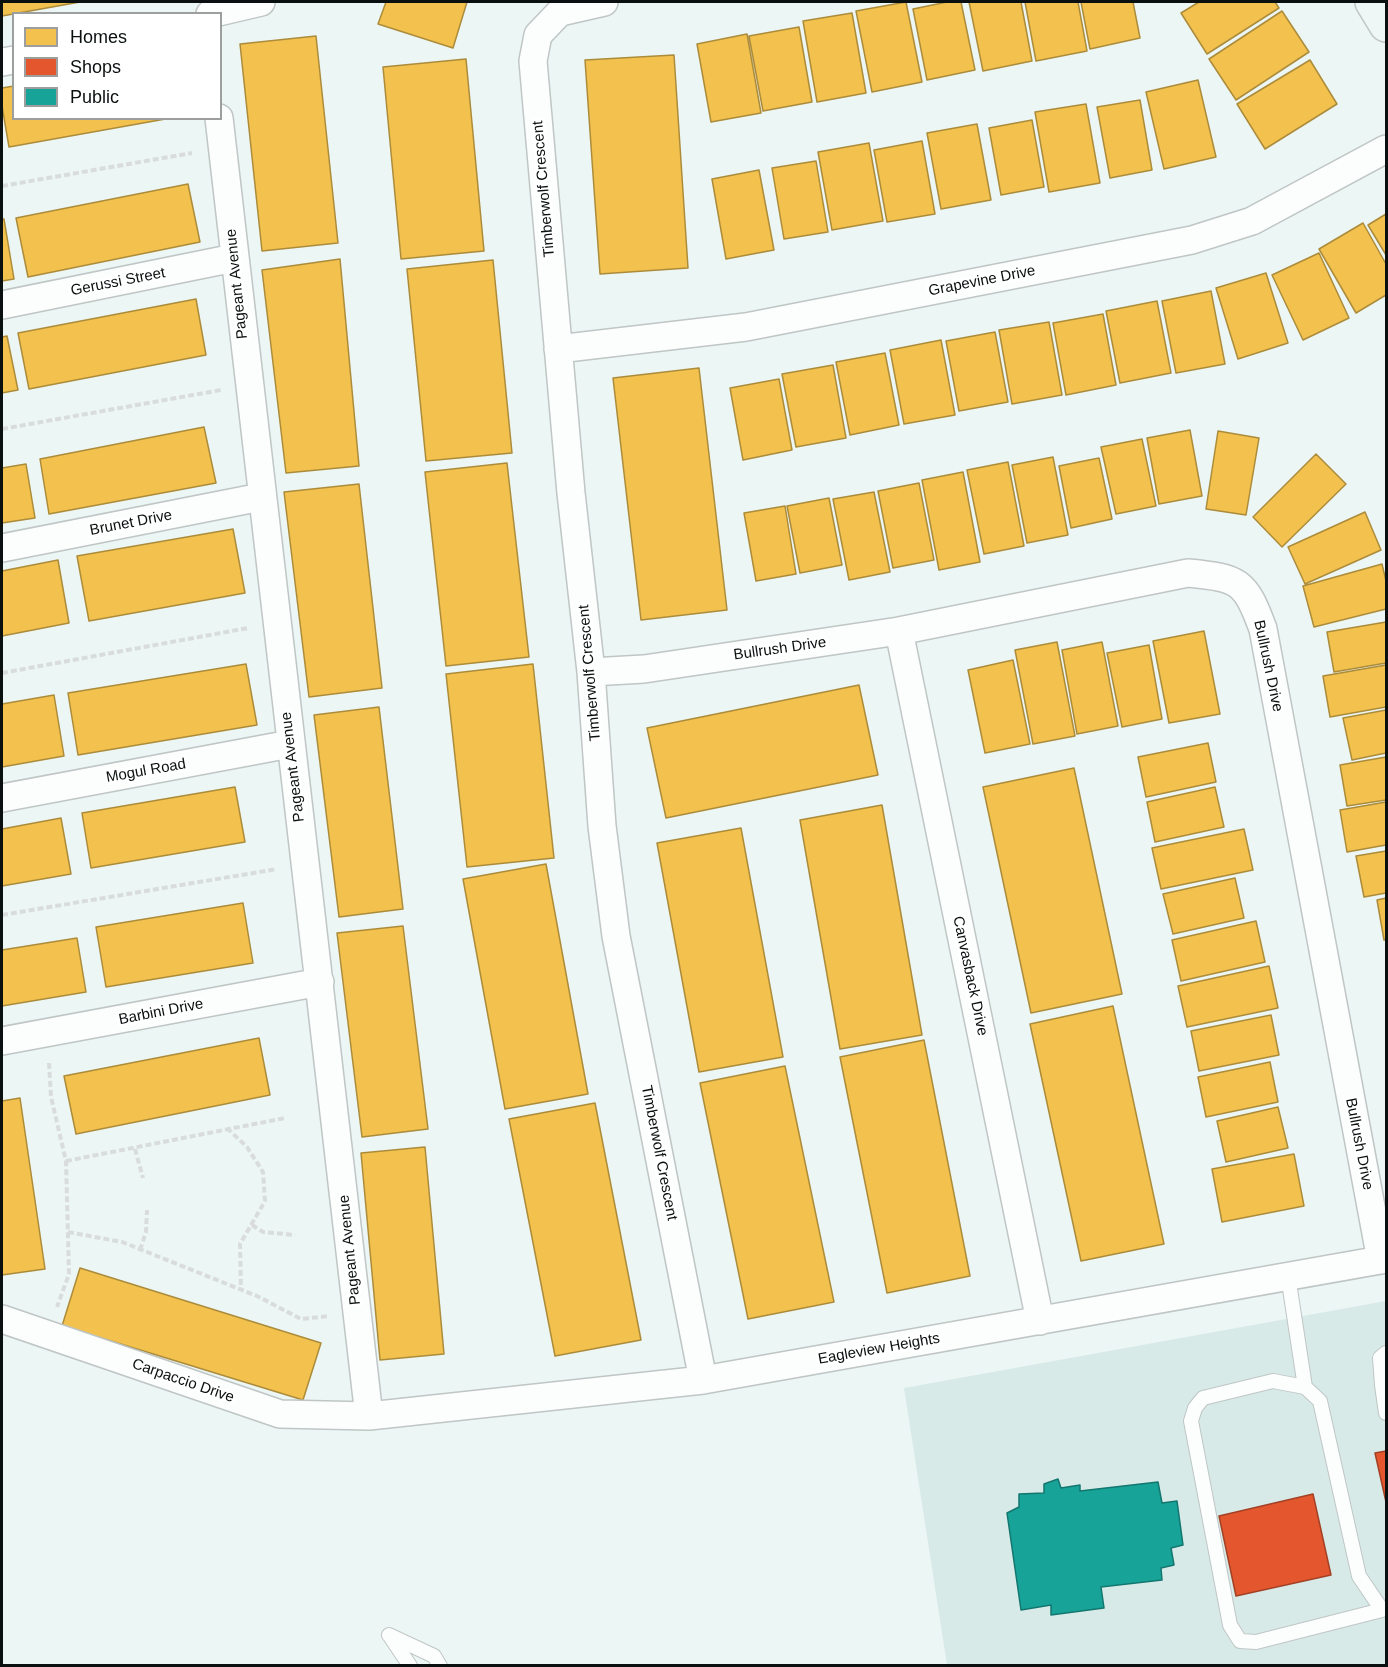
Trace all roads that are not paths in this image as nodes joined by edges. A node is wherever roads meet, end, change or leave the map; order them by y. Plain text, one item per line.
1 (261, 2) edge
2 (604, 2) edge
3 (1372, 2) edge
4 (218, 12) edge
5 (1386, 26) edge
6 (219, 120) edge
7 (1386, 149) edge
8 (234, 258) junction
9 (2, 305) edge
10 (558, 349) junction
11 (261, 497) junction
12 (2, 548) edge
13 (899, 631) junction
14 (591, 672) junction
15 (290, 744) junction
16 (2, 798) edge
17 (320, 982) junction
18 (2, 1041) edge
19 (1384, 1259) edge
20 (1288, 1276) junction
21 (2, 1319) edge
22 (1040, 1321) junction
23 (1386, 1353) edge
24 (703, 1380) junction
25 (1305, 1387) junction
26 (1384, 1388) edge
27 (1386, 1413) edge
28 (369, 1416) junction
29 (1384, 1611) edge
30 (410, 1665) edge
31 (440, 1665) edge

1 - 4 street
2 - 10 street, Timberwolf Crescent
3 - 5 street
6 - 8 street, Pageant Avenue
7 - 10 street, Grapevine Drive
8 - 9 street, Gerussi Street
8 - 11 street, Pageant Avenue
10 - 14 street, Timberwolf Crescent
11 - 12 street, Brunet Drive
11 - 15 street, Pageant Avenue
13 - 14 street, Bullrush Drive
13 - 19 street, Bullrush Drive
13 - 22 street, Canvasback Drive
14 - 24 street, Timberwolf Crescent
15 - 16 street, Mogul Road
15 - 17 street, Pageant Avenue
17 - 18 street, Barbini Drive
17 - 28 street, Pageant Avenue
19 - 20 street, Eagleview Heights
20 - 22 street, Eagleview Heights
20 - 25 lane
21 - 28 street, Carpaccio Drive
22 - 24 street, Eagleview Heights
23 - 26 lane
24 - 28 street, Eagleview Heights
25 - 29 lane
25 - 29 lane
26 - 27 lane
30 - 31 lane

